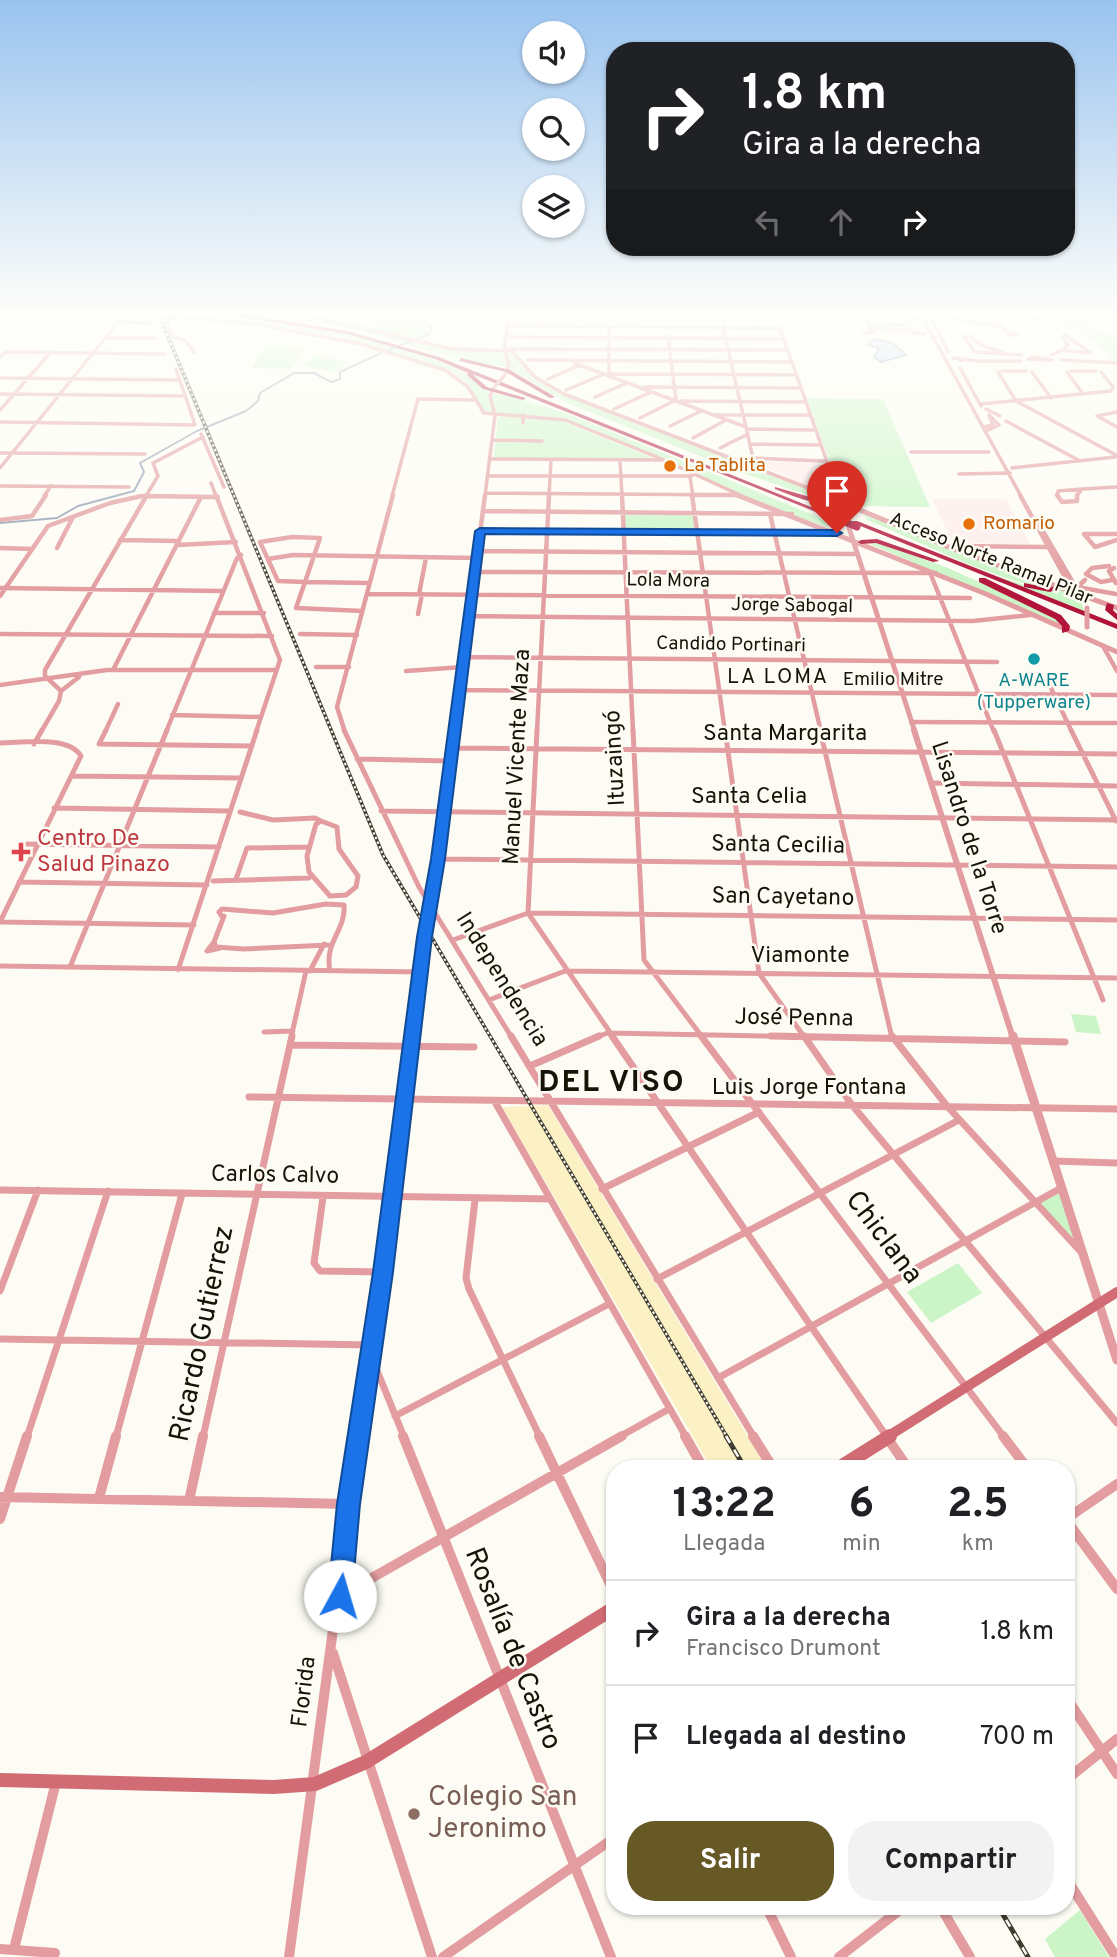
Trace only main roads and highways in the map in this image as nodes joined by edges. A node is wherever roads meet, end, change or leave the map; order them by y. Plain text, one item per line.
1 (557, 406) edge
2 (562, 406) edge
3 (563, 406) edge
4 (567, 406) edge
5 (577, 412) junction
6 (731, 474) junction
7 (837, 501) road end
8 (860, 511) road end
9 (854, 526) junction
10 (833, 531) road end
11 (861, 542) road end
12 (950, 560) junction
13 (959, 569) junction
14 (1061, 586) road end
15 (1108, 604) edge
16 (1117, 618) edge
17 (1117, 627) edge
18 (1065, 631) road end
19 (1117, 633) edge
20 (1117, 1292) edge
21 (853, 1460) edge
22 (606, 1613) edge
23 (0, 1780) edge

1 - 5 highway
2 - 5 highway, Acceso Norte Ramal Pilar
3 - 5 highway, Acceso Norte Ramal Pilar
4 - 5 highway
5 - 6 highway, Acceso Norte Ramal Pilar
6 - 7 highway
6 - 9 highway, Acceso Norte Ramal Pilar, bridge
6 - 10 highway
8 - 12 highway
9 - 12 highway, Acceso Norte Ramal Pilar
9 - 13 highway, Acceso Norte Ramal Pilar
11 - 13 highway
12 - 14 highway
12 - 17 highway, Acceso Norte Ramal Pilar
13 - 18 highway
13 - 19 highway, Acceso Norte Ramal Pilar
15 - 16 highway
20 - 21 main road
22 - 23 main road

